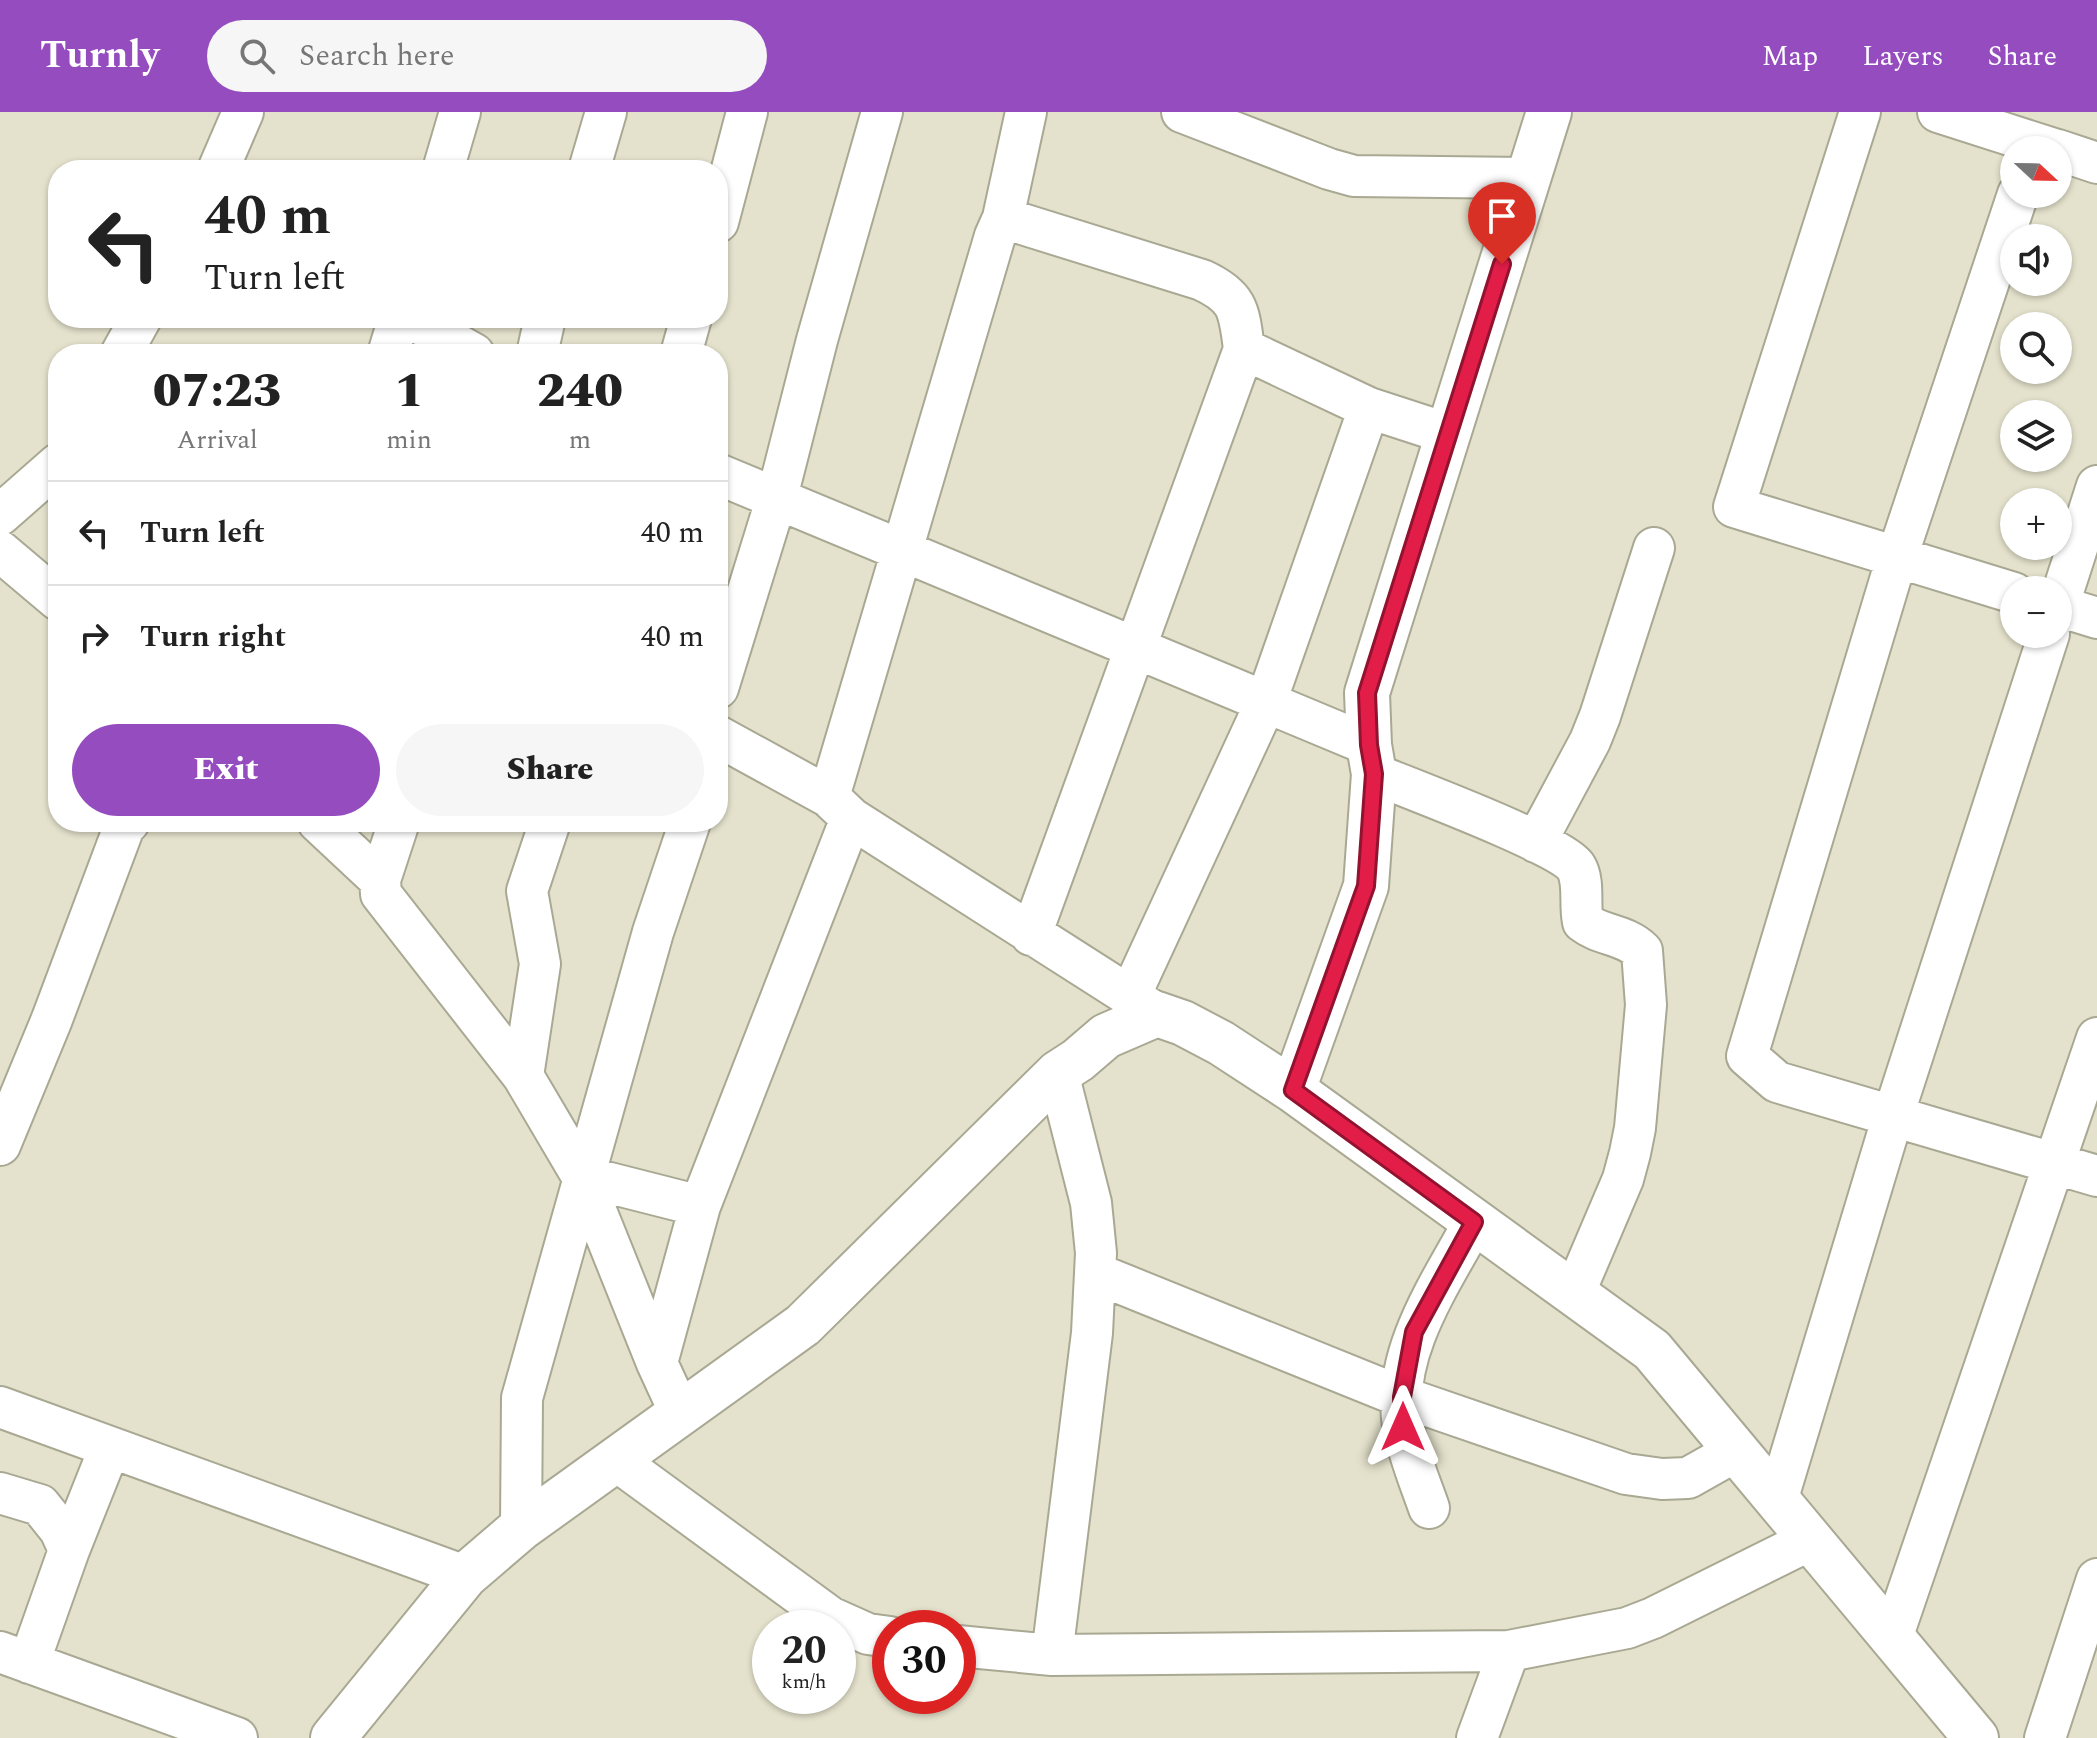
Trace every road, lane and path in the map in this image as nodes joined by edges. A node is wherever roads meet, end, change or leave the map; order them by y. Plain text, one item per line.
1 (243, 112) edge
2 (460, 112) edge
3 (606, 112) edge
4 (747, 112) edge
5 (882, 112) edge
6 (1026, 112) edge
7 (1182, 112) edge
8 (1549, 112) edge
9 (1860, 112) edge
10 (1938, 112) edge
11 (2009, 136) edge
12 (2072, 156) edge
13 (222, 160) edge
14 (446, 160) edge
15 (592, 160) edge
16 (2097, 163) edge
17 (1529, 178) junction
18 (728, 184) edge
19 (2013, 208) edge
20 (1003, 218) junction
21 (428, 328) edge
22 (456, 344) edge
23 (1244, 349) junction
24 (1369, 408) junction
25 (1449, 434) junction
26 (48, 473) edge
27 (728, 478) edge
28 (2097, 486) edge
29 (777, 497) junction
30 (0, 515) edge
31 (1654, 548) dead end
32 (0, 551) edge
33 (900, 552) junction
34 (1897, 557) junction
35 (2068, 576) edge
36 (2000, 589) edge
37 (48, 592) edge
38 (2072, 611) edge
39 (2097, 618) edge
40 (2044, 648) edge
41 (1137, 649) junction
42 (728, 656) edge
43 (1266, 702) junction
44 (728, 743) edge
45 (1372, 760) junction
46 (840, 808) junction
47 (122, 832) edge
48 (329, 832) edge
49 (396, 832) edge
50 (547, 832) edge
51 (687, 832) edge
52 (1536, 842) junction
53 (380, 880) junction
54 (1031, 935) junction
55 (1143, 1005) junction
56 (2097, 1038) edge
57 (1058, 1073) junction
58 (523, 1076) junction
59 (1293, 1090) junction
60 (1893, 1116) junction
61 (0, 1145) edge
62 (2055, 1164) junction
63 (582, 1176) junction
64 (2097, 1176) edge
65 (700, 1206) junction
66 (1474, 1222) junction
67 (1095, 1273) junction
68 (1574, 1294) junction
69 (657, 1363) junction
70 (1402, 1397) junction
71 (0, 1407) edge
72 (680, 1413) junction
73 (110, 1447) junction
74 (1736, 1451) junction
75 (619, 1458) junction
76 (0, 1493) edge
77 (1777, 1501) junction
78 (1429, 1508) dead end
79 (521, 1528) junction
80 (1810, 1540) junction
81 (69, 1550) junction
82 (465, 1576) junction
83 (2097, 1579) edge
84 (872, 1635) edge
85 (1892, 1638) junction
86 (976, 1648) edge
87 (1509, 1651) junction
88 (1052, 1655) junction
89 (14, 1657) edge
90 (237, 1738) edge
91 (333, 1738) edge
92 (1477, 1738) edge
93 (1976, 1738) edge
94 (2045, 1738) edge

1 - 13 street
2 - 14 street
3 - 15 street
4 - 18 street
5 - 29 street
6 - 20 street
7 - 17 street
8 - 17 street
9 - 34 street
10 - 11 street
12 - 16 street
17 - 25 street
19 - 34 street
20 - 23 street
20 - 33 street
21 - 22 street
23 - 24 street
23 - 41 street
24 - 25 street
24 - 43 street
25 - 45 street
26 - 30 street
27 - 29 street
28 - 35 street
29 - 33 street
29 - 42 street
31 - 52 street
32 - 37 street
33 - 41 street
33 - 46 street
34 - 36 street
34 - 60 street
38 - 39 street
40 - 60 street
41 - 43 street
41 - 54 street
43 - 45 street
43 - 55 street
44 - 46 street
45 - 52 street
45 - 59 street
46 - 54 street
46 - 65 street
47 - 61 street
48 - 53 street
49 - 53 street
50 - 58 street
51 - 63 street
52 - 68 street
53 - 58 street
54 - 55 street
55 - 57 street
55 - 59 street
56 - 62 street
57 - 67 street
57 - 72 street
58 - 63 street
59 - 66 street
60 - 62 street
60 - 77 street
62 - 64 street
62 - 85 street
63 - 65 street
63 - 69 street
63 - 79 street
65 - 69 street
66 - 68 street
66 - 70 street
67 - 70 street
67 - 88 street
68 - 74 street
69 - 72 street
70 - 74 street
70 - 78 street
71 - 73 street
72 - 75 street
73 - 81 street
73 - 82 street
74 - 77 street
75 - 79 street
75 - 84 street
76 - 81 street
77 - 80 street
79 - 82 street
80 - 85 street
80 - 87 street
81 - 89 street
82 - 91 street
83 - 94 street
85 - 93 street
86 - 88 street
87 - 88 street
87 - 92 street
89 - 90 street

